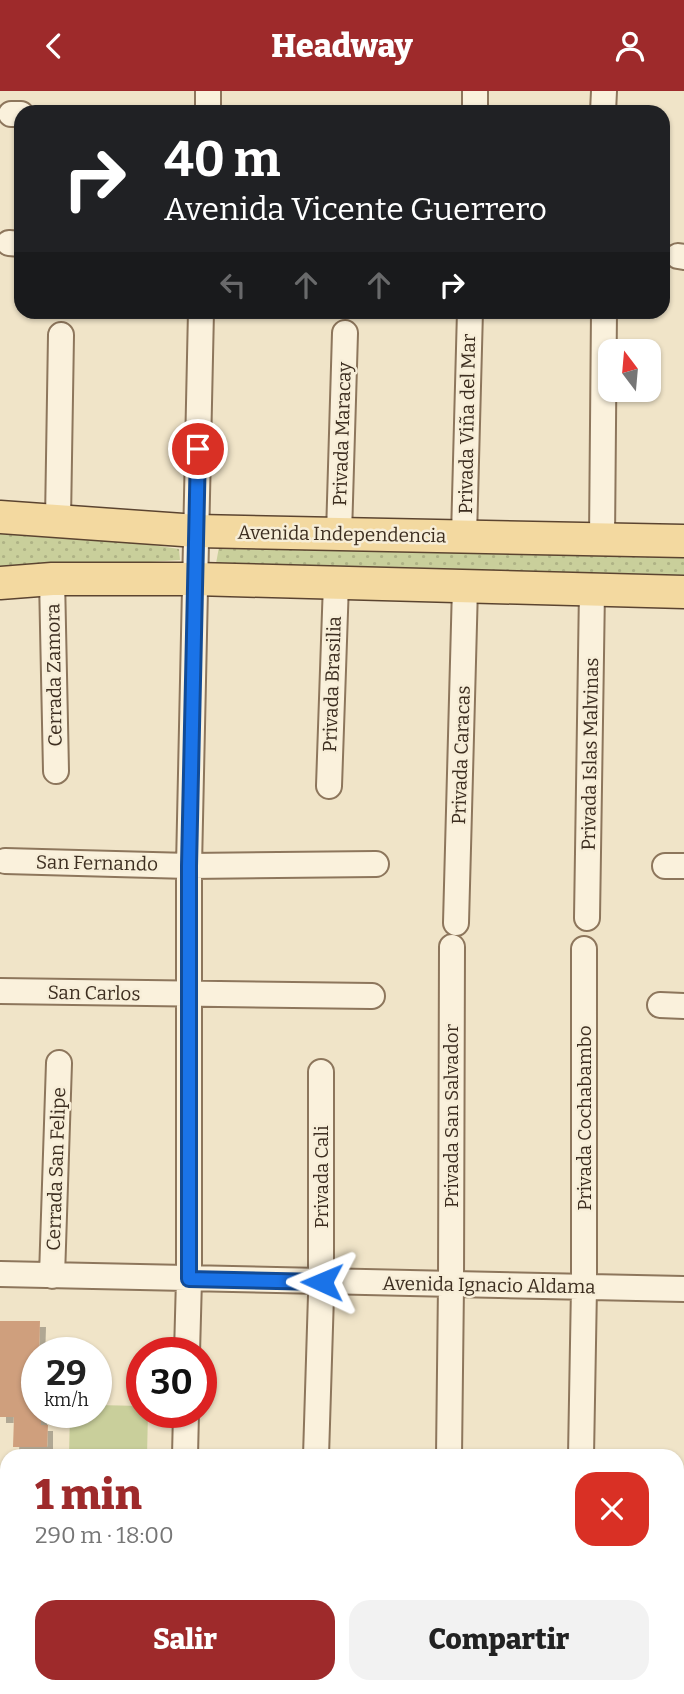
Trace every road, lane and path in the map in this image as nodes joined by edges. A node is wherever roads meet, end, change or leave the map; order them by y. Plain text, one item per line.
1 (201, 319) edge
2 (470, 319) edge
3 (604, 319) edge
4 (345, 333) dead end
5 (61, 335) dead end
6 (0, 517) edge
7 (58, 520) junction
8 (197, 531) junction
9 (339, 534) junction
10 (464, 536) junction
11 (602, 539) junction
12 (684, 541) edge
13 (52, 579) junction
14 (195, 579) junction
15 (0, 583) edge
16 (336, 583) junction
17 (465, 587) junction
18 (592, 590) junction
19 (684, 592) edge
20 (56, 771) dead end
21 (329, 786) dead end
22 (5, 861) dead end
23 (376, 863) dead end
24 (189, 866) junction
25 (587, 918) dead end
26 (454, 935) joint
27 (584, 949) dead end
28 (0, 991) edge
29 (189, 994) junction
30 (372, 996) dead end
31 (59, 1063) dead end
32 (321, 1072) dead end
33 (0, 1275) edge
34 (52, 1276) junction
35 (189, 1279) junction
36 (322, 1282) junction
37 (451, 1285) junction
38 (584, 1287) junction
39 (684, 1289) edge
40 (187, 1337) edge
41 (186, 1428) edge
42 (185, 1449) edge
43 (317, 1449) edge
44 (449, 1449) edge
45 (581, 1449) edge

1 - 8 street
2 - 10 street, Privada Viña del Mar
3 - 11 street
4 - 9 street, Privada Maracay
5 - 7 street
6 - 7 main road, Avenida Independencia
7 - 8 main road, Avenida Independencia
8 - 9 main road, Avenida Independencia
8 - 14 street
9 - 10 main road, Avenida Independencia
10 - 11 main road, Avenida Independencia
11 - 12 main road, Avenida Independencia
13 - 14 main road
13 - 15 main road
13 - 20 street, Cerrada Zamora
14 - 16 main road
14 - 24 street
16 - 17 main road
16 - 21 street, Privada Brasilia
17 - 18 main road
17 - 26 street, Privada Caracas
18 - 19 main road
18 - 25 street, Privada Islas Malvinas
22 - 24 street, San Fernando
23 - 24 street, San Fernando
24 - 29 street
26 - 37 street, Privada San Salvador
27 - 38 street, Privada Cochabambo
28 - 29 street, San Carlos
29 - 30 street, San Carlos
29 - 35 street
31 - 34 street, Cerrada San Felipe
32 - 36 street, Privada Cali
33 - 34 street, Avenida Ignacio Aldama
34 - 35 street, Avenida Ignacio Aldama
35 - 36 street, Avenida Ignacio Aldama
35 - 40 street
36 - 37 street, Avenida Ignacio Aldama
36 - 43 street, Privada Cali
37 - 38 street, Avenida Ignacio Aldama
37 - 44 street, Privada San Salvador
38 - 39 street, Avenida Ignacio Aldama
38 - 45 street, Privada Cochabambo
41 - 42 street

